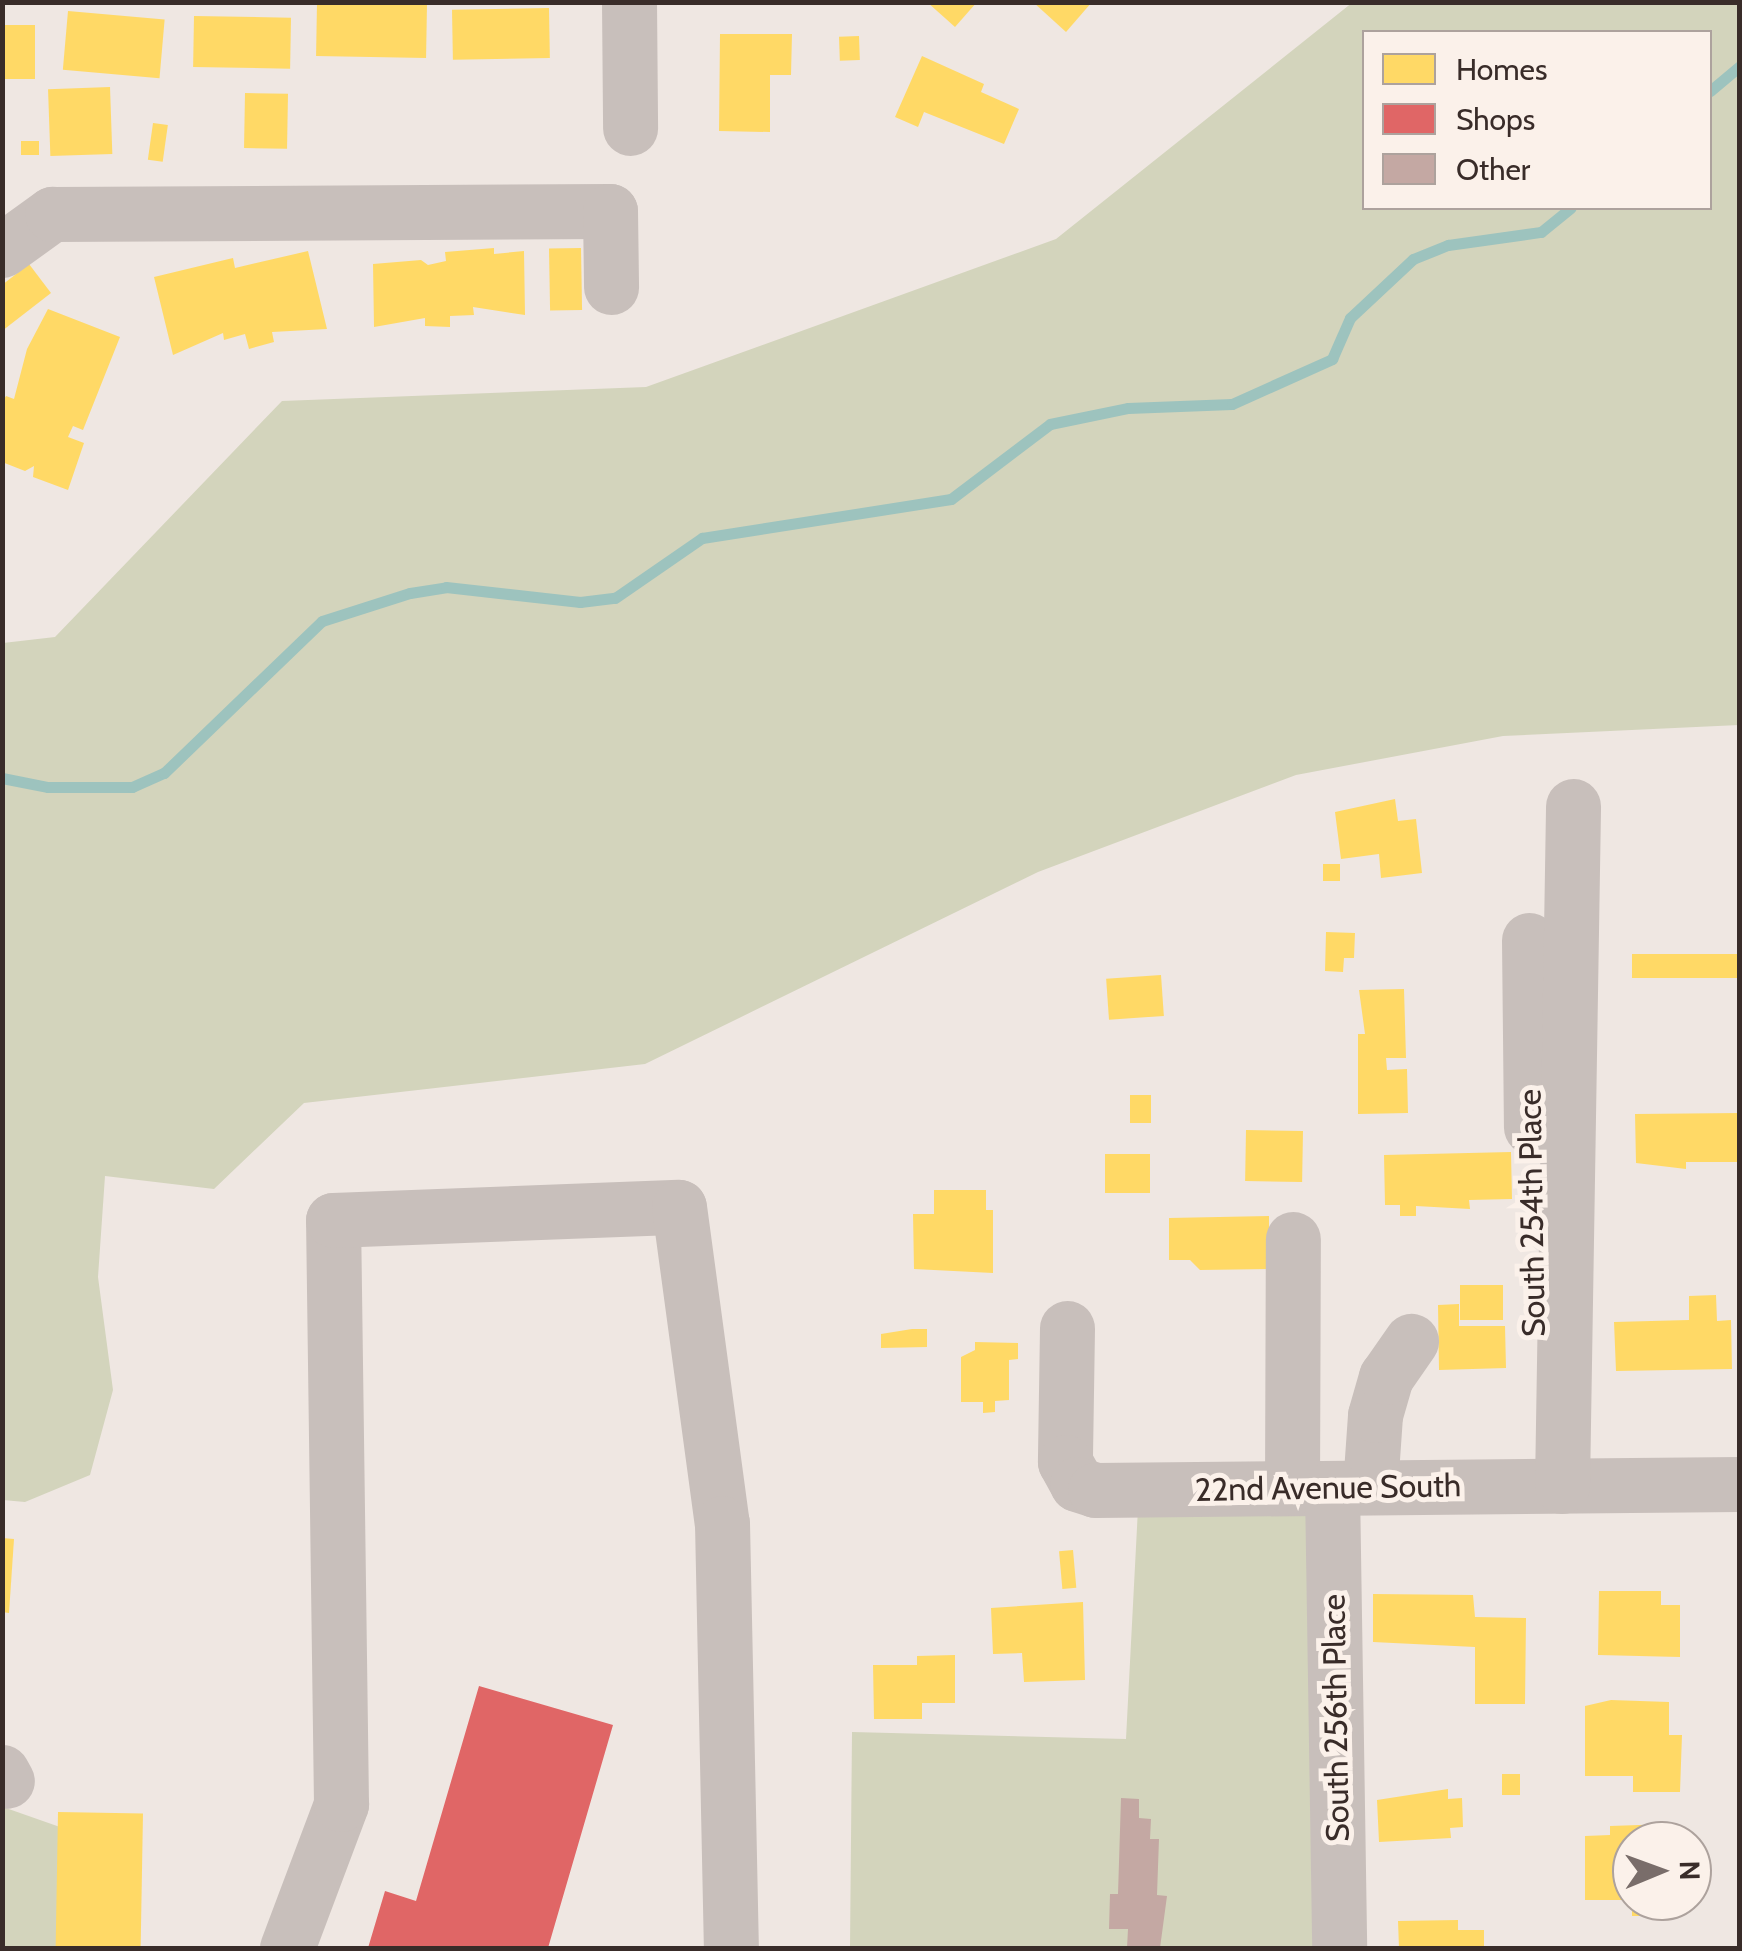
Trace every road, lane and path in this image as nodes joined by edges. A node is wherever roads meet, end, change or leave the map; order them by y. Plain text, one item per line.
1 (629, 2) edge
2 (630, 128) dead end
3 (2, 250) edge
4 (610, 287) dead end
5 (1573, 806) dead end
6 (1529, 940) dead end
7 (1292, 1239) dead end
8 (1067, 1328) dead end
9 (1412, 1340) dead end
10 (1740, 1484) edge
11 (1548, 1486) junction
12 (1332, 1488) junction
13 (287, 1948) edge
14 (731, 1948) edge
15 (1339, 1948) edge

1 - 2 street
3 - 4 street
5 - 11 street
6 - 11 street, South 254th Place
7 - 12 street
8 - 12 street, 22nd Avenue South
9 - 12 street
10 - 11 street, 22nd Avenue South
11 - 12 street, 22nd Avenue South
12 - 15 street, South 256th Place
13 - 14 street

